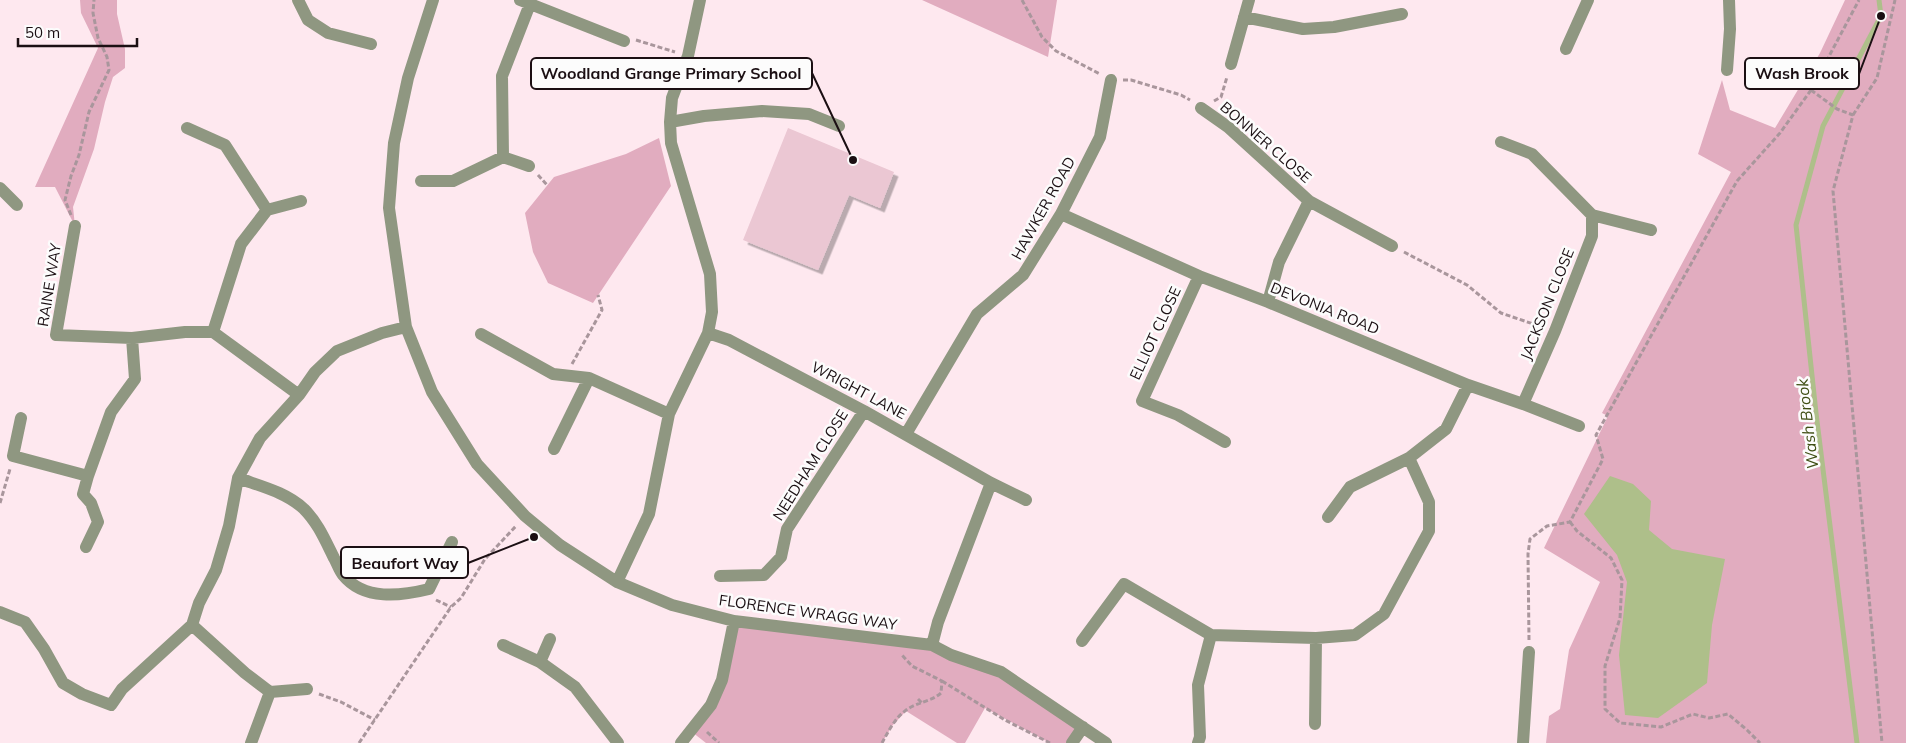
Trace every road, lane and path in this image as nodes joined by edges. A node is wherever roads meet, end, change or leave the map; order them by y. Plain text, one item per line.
1 (94, 0) edge
2 (298, 0) edge
3 (433, 0) edge
4 (700, 0) edge
5 (1022, 0) edge
6 (1249, 0) edge
7 (1588, 0) edge
8 (1729, 0) edge
9 (1859, 0) edge
10 (1895, 0) edge
11 (525, 2) edge
12 (1402, 14) dead end
13 (1244, 17) junction
14 (624, 41) joint
15 (371, 44) dead end
16 (1566, 49) dead end
17 (688, 56) junction
18 (1231, 64) joint
19 (1727, 70) dead end
20 (1111, 80) junction
21 (1811, 90) junction
22 (1201, 108) junction
23 (1853, 115) junction
24 (670, 122) junction
25 (839, 126) dead end
26 (187, 128) dead end
27 (1500, 142) dead end
28 (503, 157) junction
29 (529, 166) dead end
30 (421, 181) dead end
31 (0, 188) edge
32 (302, 201) dead end
33 (1309, 201) junction
34 (17, 205) dead end
35 (267, 210) junction
36 (1061, 214) junction
37 (1592, 215) junction
38 (75, 226) joint
39 (1651, 230) dead end
40 (1392, 246) joint
41 (1199, 276) junction
42 (598, 295) dead end
43 (1268, 302) junction
44 (406, 327) junction
45 (1555, 331) junction
46 (213, 332) junction
47 (708, 333) junction
48 (481, 334) dead end
49 (132, 338) junction
50 (565, 376) junction
51 (589, 378) junction
52 (1468, 384) junction
53 (299, 395) junction
54 (1523, 404) junction
55 (864, 411) junction
56 (669, 414) junction
57 (21, 418) dead end
58 (1579, 426) dead end
59 (906, 434) junction
60 (1225, 442) dead end
61 (554, 449) dead end
62 (13, 456) junction
63 (1409, 458) junction
64 (88, 476) junction
65 (238, 478) junction
66 (991, 483) junction
67 (1026, 500) dead end
68 (0, 503) edge
69 (525, 516) junction
70 (1328, 517) dead end
71 (1570, 522) junction
72 (452, 542) dead end
73 (86, 548) dead end
74 (720, 576) dead end
75 (617, 582) junction
76 (431, 593) junction
77 (450, 607) junction
78 (0, 612) edge
79 (734, 621) junction
80 (192, 625) junction
81 (1211, 635) junction
82 (1316, 638) junction
83 (885, 639) junction
84 (550, 640) dead end
85 (1082, 641) dead end
86 (502, 645) dead end
87 (932, 645) junction
88 (1529, 652) joint
89 (540, 662) junction
90 (942, 681) junction
91 (307, 689) joint
92 (270, 692) junction
93 (918, 699) dead end
94 (922, 703) junction
95 (375, 720) junction
96 (1315, 724) dead end
97 (1083, 728) junction
98 (251, 743) edge
99 (359, 743) edge
100 (618, 743) edge
101 (681, 743) edge
102 (882, 743) edge
103 (1050, 743) edge
104 (1072, 743) edge
105 (1106, 743) edge
106 (1198, 743) edge
107 (1523, 743) edge
108 (1760, 743) edge
109 (1882, 743) edge

1 - 38 path
2 - 15 street
3 - 44 street, FLORENCE WRAGG WAY
4 - 17 street
5 - 20 path
6 - 13 street
7 - 16 street
8 - 19 street
9 - 21 path
10 - 23 path
11 - 14 street
11 - 28 street
12 - 13 street
13 - 18 street
14 - 17 path
17 - 24 street
18 - 22 path
20 - 22 path
20 - 36 street, HAWKER ROAD
21 - 23 path
21 - 71 path
22 - 33 street, BONNER CLOSE
23 - 109 path
24 - 25 street
24 - 47 street
26 - 35 street
27 - 37 street
28 - 29 street
28 - 30 street
31 - 34 street
32 - 35 street
33 - 40 street, BONNER CLOSE
33 - 43 street, BONNER CLOSE
35 - 46 street
36 - 41 street, DEVONIA ROAD
36 - 59 street, HAWKER ROAD
37 - 39 street
37 - 45 street, JACKSON CLOSE
38 - 49 street, RAINE WAY
40 - 45 path
41 - 43 street, DEVONIA ROAD
41 - 60 street, ELLIOT CLOSE
42 - 50 path
43 - 52 street, DEVONIA ROAD
44 - 53 street
44 - 69 street, FLORENCE WRAGG WAY
45 - 54 street, JACKSON CLOSE
46 - 49 street, RAINE WAY
46 - 53 street
47 - 55 street, WRIGHT LANE
47 - 56 street
48 - 50 street
49 - 64 street
50 - 51 street
51 - 56 street
51 - 61 street
52 - 54 street, DEVONIA ROAD
52 - 63 street
53 - 65 street
54 - 58 street, DEVONIA ROAD
55 - 59 street, WRIGHT LANE
55 - 74 street, NEEDHAM CLOSE
56 - 75 street
57 - 62 street
59 - 66 street, WRIGHT LANE
62 - 64 street
62 - 68 path
63 - 70 street
63 - 82 street
64 - 73 street
65 - 76 street
65 - 80 street
66 - 67 street, WRIGHT LANE
66 - 87 street
69 - 75 street, FLORENCE WRAGG WAY
69 - 77 path
71 - 88 path
71 - 108 path
72 - 76 street
75 - 79 street, FLORENCE WRAGG WAY
76 - 77 path
77 - 95 path
78 - 80 street
79 - 83 street, FLORENCE WRAGG WAY
79 - 101 street
80 - 92 street
81 - 82 street
81 - 85 street
81 - 106 street
82 - 96 street
83 - 87 street, FLORENCE WRAGG WAY
83 - 90 path
84 - 89 street
86 - 89 street
87 - 97 street, FLORENCE WRAGG WAY
88 - 107 street
89 - 100 street
90 - 94 path
90 - 103 path
91 - 92 street
91 - 95 path
92 - 98 street
93 - 94 path
94 - 102 path
95 - 99 path
97 - 104 street
97 - 105 street, FLORENCE WRAGG WAY

